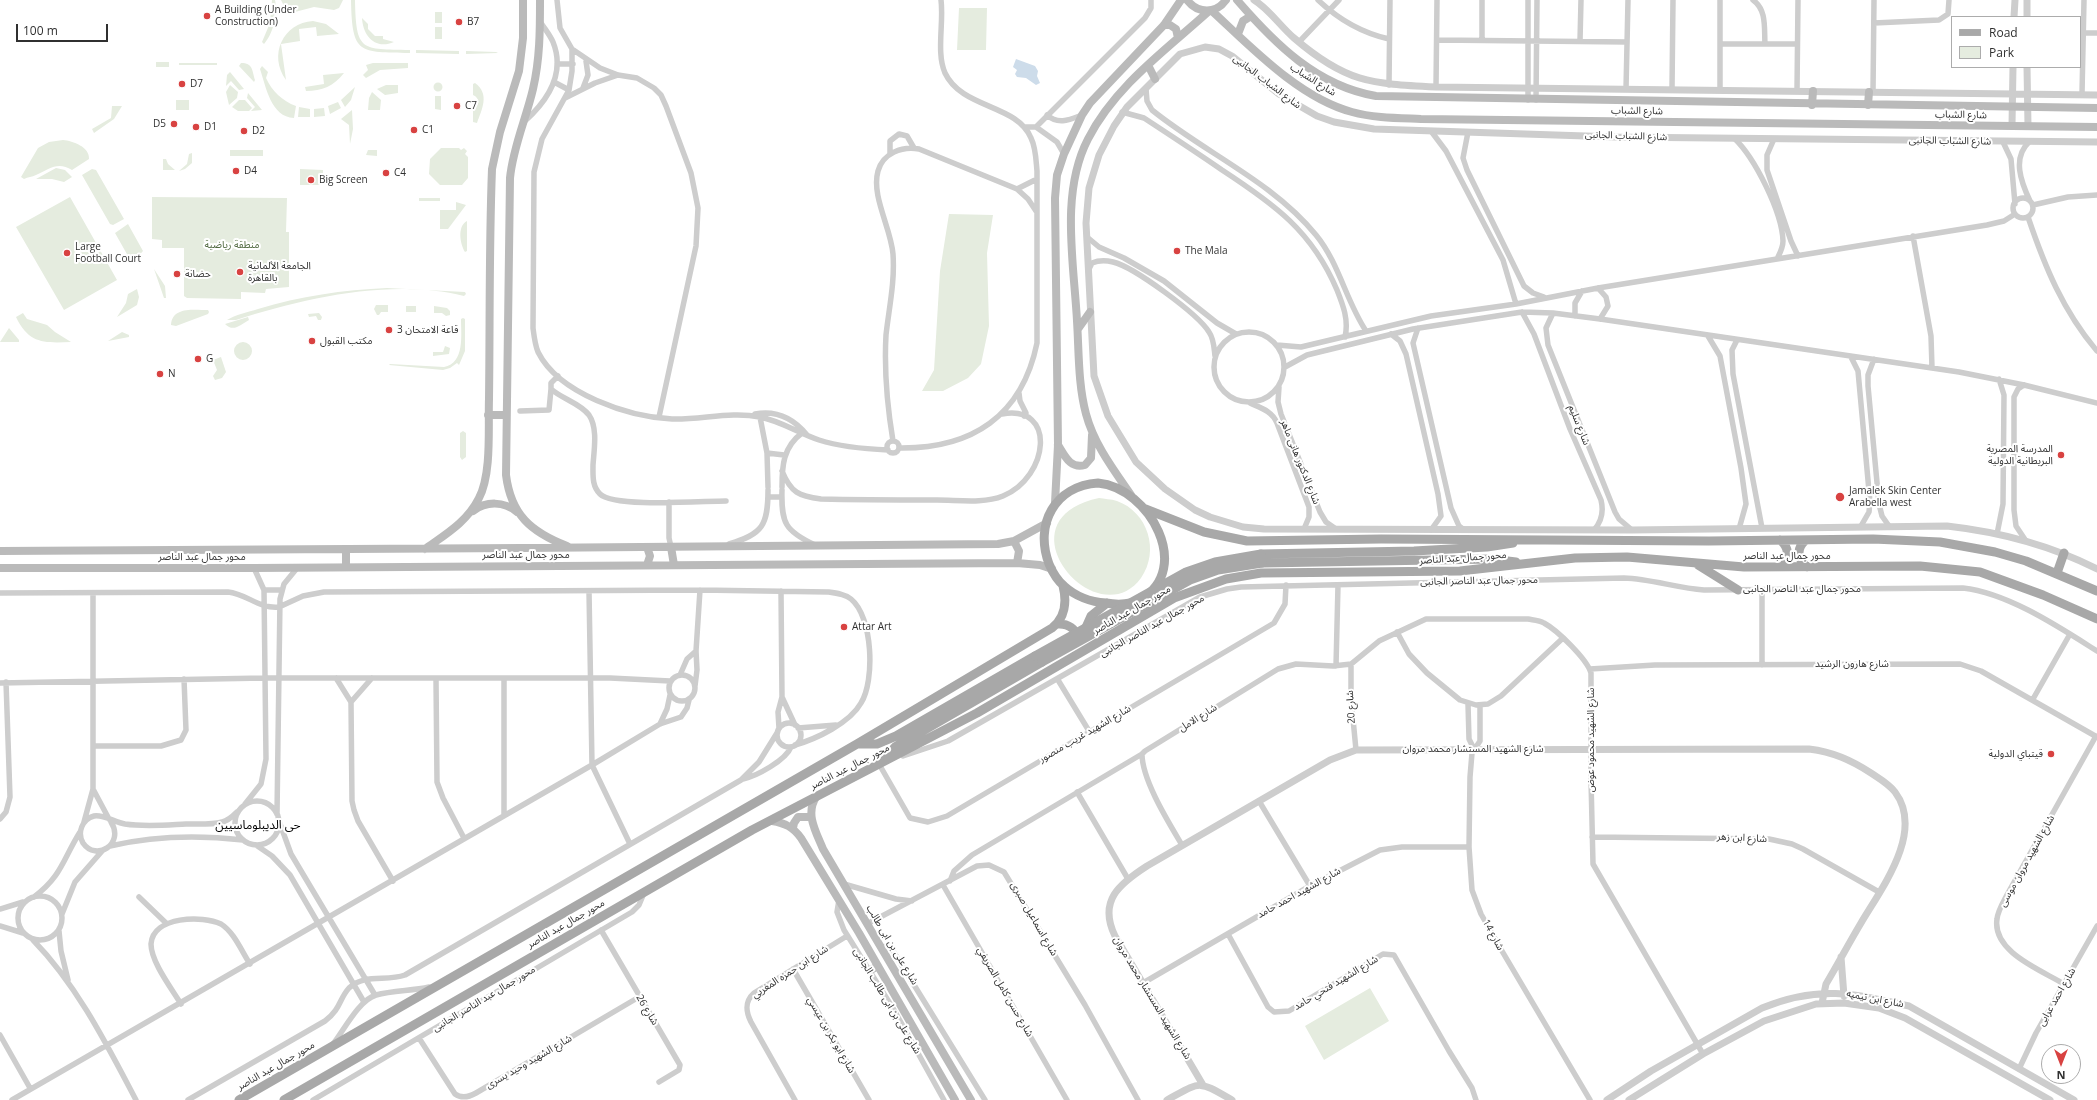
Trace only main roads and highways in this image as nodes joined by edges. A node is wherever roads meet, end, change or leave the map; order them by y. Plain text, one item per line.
1 (523, 0) edge
2 (540, 0) edge
3 (1181, 0) edge
4 (1187, 0) edge
5 (1226, 0) edge
6 (1240, 0) edge
7 (1211, 11) junction
8 (1251, 16) junction
9 (1164, 25) junction
10 (1238, 34) junction
11 (1178, 38) junction
12 (1148, 65) junction
13 (1155, 80) road end
14 (1813, 91) road end
15 (1871, 92) road end
16 (1812, 104) junction
17 (1868, 105) junction
18 (2097, 108) edge
19 (2097, 127) edge
20 (1090, 312) road end
21 (1078, 329) junction
22 (488, 415) junction
23 (506, 415) junction
24 (1092, 431) junction
25 (1058, 446) junction
26 (1131, 495) junction
27 (1055, 503) junction
28 (1143, 508) junction
29 (470, 513) junction
30 (520, 516) junction
31 (1047, 523) junction
32 (1530, 539) junction
33 (1014, 540) junction
34 (1780, 540) junction
35 (1806, 540) junction
36 (647, 547) junction
37 (671, 547) junction
38 (570, 548) junction
39 (346, 549) junction
40 (425, 549) junction
41 (0, 550) edge
42 (2064, 553) road end
43 (1017, 563) junction
44 (1695, 563) junction
45 (1524, 564) junction
46 (647, 565) junction
47 (674, 565) junction
48 (1783, 566) junction
49 (346, 567) junction
50 (1807, 567) junction
51 (0, 568) edge
52 (1052, 569) junction
53 (2057, 573) junction
54 (1063, 586) junction
55 (1738, 590) road end
56 (2097, 591) edge
57 (1150, 592) junction
58 (1185, 593) junction
59 (1107, 603) junction
60 (2097, 619) edge
61 (1057, 624) junction
62 (1078, 654) junction
63 (857, 744) junction
64 (883, 762) junction
65 (816, 797) junction
66 (811, 817) junction
67 (772, 820) junction
68 (793, 828) junction
69 (878, 966) junction
70 (869, 971) road end
71 (901, 1005) junction
72 (894, 1010) road end
73 (290, 1099) edge
74 (238, 1100) edge
75 (954, 1100) edge
76 (972, 1100) edge

1 - 22 main road
2 - 23 main road
3 - 9 main road
4 - 7 main road
5 - 7 main road
6 - 8 main road, شارع الشباب
7 - 10 main road, شارع الشباب
7 - 11 main road
8 - 10 main road
8 - 16 main road, شارع الشباب
9 - 11 main road
9 - 25 main road
10 - 19 main road, شارع الشباب
11 - 12 main road
12 - 13 main road
12 - 21 main road
14 - 16 main road
15 - 17 main road
16 - 17 main road, شارع الشباب
17 - 18 main road, شارع الشباب
20 - 21 main road
21 - 24 main road
22 - 23 main road
22 - 29 main road
23 - 30 main road
24 - 25 main road
24 - 26 main road
25 - 27 main road
26 - 27 main road
26 - 28 main road
27 - 31 main road
28 - 32 main road, محور جمال عبد الناصر
28 - 57 main road
29 - 30 main road
29 - 40 main road
30 - 38 main road
31 - 33 main road, محور جمال عبد الناصر
31 - 52 main road
32 - 34 main road, محور جمال عبد الناصر
32 - 63 main road, bridge
33 - 37 main road, محور جمال عبد الناصر
33 - 43 main road
34 - 35 main road, محور جمال عبد الناصر
34 - 48 main road
35 - 50 main road
35 - 53 main road, محور جمال عبد الناصر
36 - 37 main road, محور جمال عبد الناصر
36 - 38 main road, محور جمال عبد الناصر
36 - 46 main road
37 - 47 main road
38 - 40 main road, محور جمال عبد الناصر
39 - 40 main road, محور جمال عبد الناصر
39 - 41 main road, محور جمال عبد الناصر
39 - 49 main road
42 - 53 main road
43 - 47 main road, محور جمال عبد الناصر
43 - 52 main road, محور جمال عبد الناصر
44 - 45 main road, محور جمال عبد الناصر
44 - 48 main road, محور جمال عبد الناصر
44 - 55 main road
45 - 58 main road, محور جمال عبد الناصر
45 - 64 main road, bridge
46 - 47 main road, محور جمال عبد الناصر
46 - 49 main road, محور جمال عبد الناصر
48 - 50 main road, محور جمال عبد الناصر
49 - 51 main road, محور جمال عبد الناصر
50 - 60 main road, محور جمال عبد الناصر
52 - 54 main road
53 - 56 main road, محور جمال عبد الناصر
54 - 59 main road
54 - 61 main road
57 - 58 main road
57 - 59 main road
58 - 62 main road, محور جمال عبد الناصر
59 - 62 main road
61 - 62 main road
61 - 63 main road, محور جمال عبد الناصر
62 - 64 main road, محور جمال عبد الناصر
63 - 74 main road, محور جمال عبد الناصر
64 - 65 main road, محور جمال عبد الناصر
65 - 66 main road
65 - 67 main road, محور جمال عبد الناصر
66 - 68 main road
66 - 76 main road, شارع على بن ابى طالب
67 - 68 main road
67 - 73 main road, محور جمال عبد الناصر
68 - 69 main road
69 - 70 main road
69 - 71 main road
71 - 72 main road
71 - 75 main road

